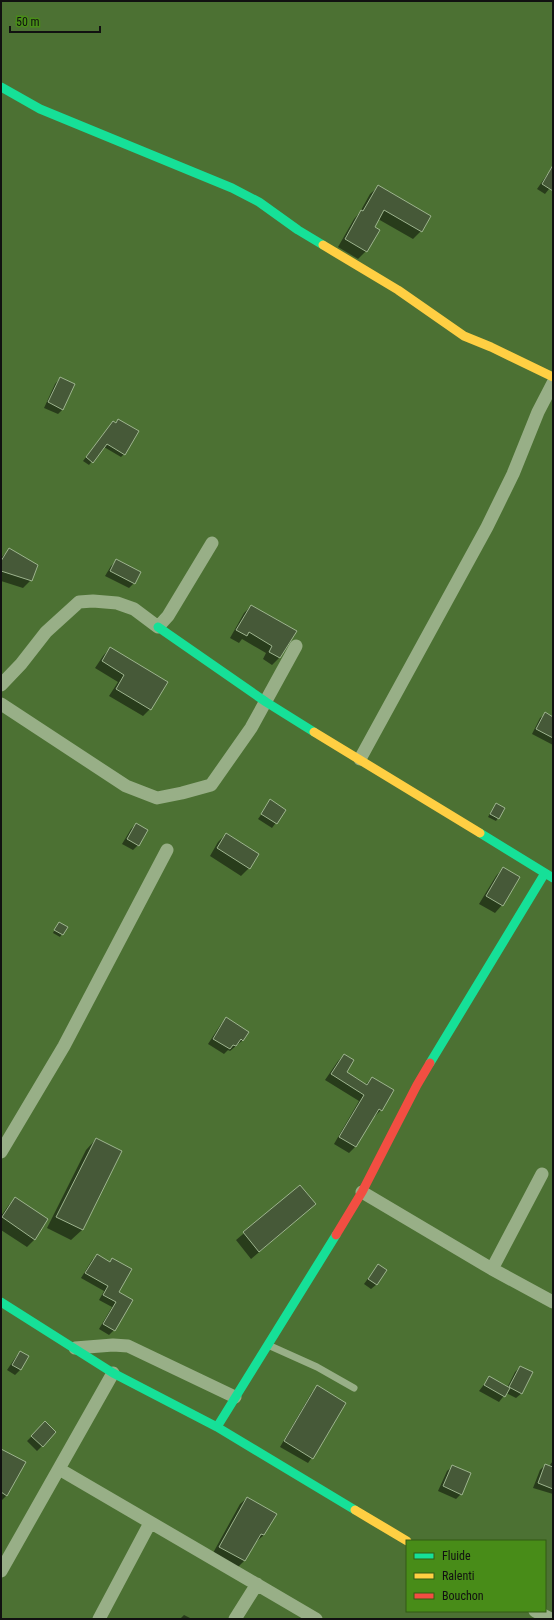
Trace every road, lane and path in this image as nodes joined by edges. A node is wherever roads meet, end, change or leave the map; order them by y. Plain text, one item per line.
1 (1, 87) edge
2 (553, 377) edge
3 (553, 383) edge
4 (212, 543) dead end
5 (158, 627) junction
6 (296, 646) dead end
7 (1, 685) edge
8 (266, 702) junction
9 (1, 704) edge
10 (360, 759) junction
11 (167, 850) dead end
12 (549, 875) edge
13 (1, 1152) edge
14 (542, 1174) dead end
15 (362, 1192) junction
16 (492, 1269) junction
17 (1, 1302) edge
18 (553, 1302) edge
19 (267, 1345) junction
20 (75, 1348) junction
21 (113, 1373) junction
22 (354, 1388) dead end
23 (235, 1397) junction
24 (217, 1427) junction
25 (59, 1469) junction
26 (150, 1523) junction
27 (406, 1540) edge
28 (1, 1571) edge
29 (257, 1584) junction
30 (537, 1612) edge
31 (99, 1619) edge
32 (235, 1619) edge
33 (316, 1619) edge
34 (550, 1619) edge

1 - 2 street
3 - 10 street
4 - 5 street
5 - 7 street
5 - 8 street
6 - 8 street
8 - 9 street
8 - 10 street
10 - 12 street
11 - 13 street
12 - 15 street
14 - 16 street
15 - 16 street
15 - 19 street
16 - 18 street
17 - 20 street
19 - 22 lane
19 - 23 street
20 - 21 street
20 - 23 street
21 - 24 street
21 - 25 street
23 - 24 street
24 - 27 street
25 - 26 street
25 - 28 street
26 - 29 street
26 - 31 street
29 - 32 street
29 - 33 street
30 - 34 street

